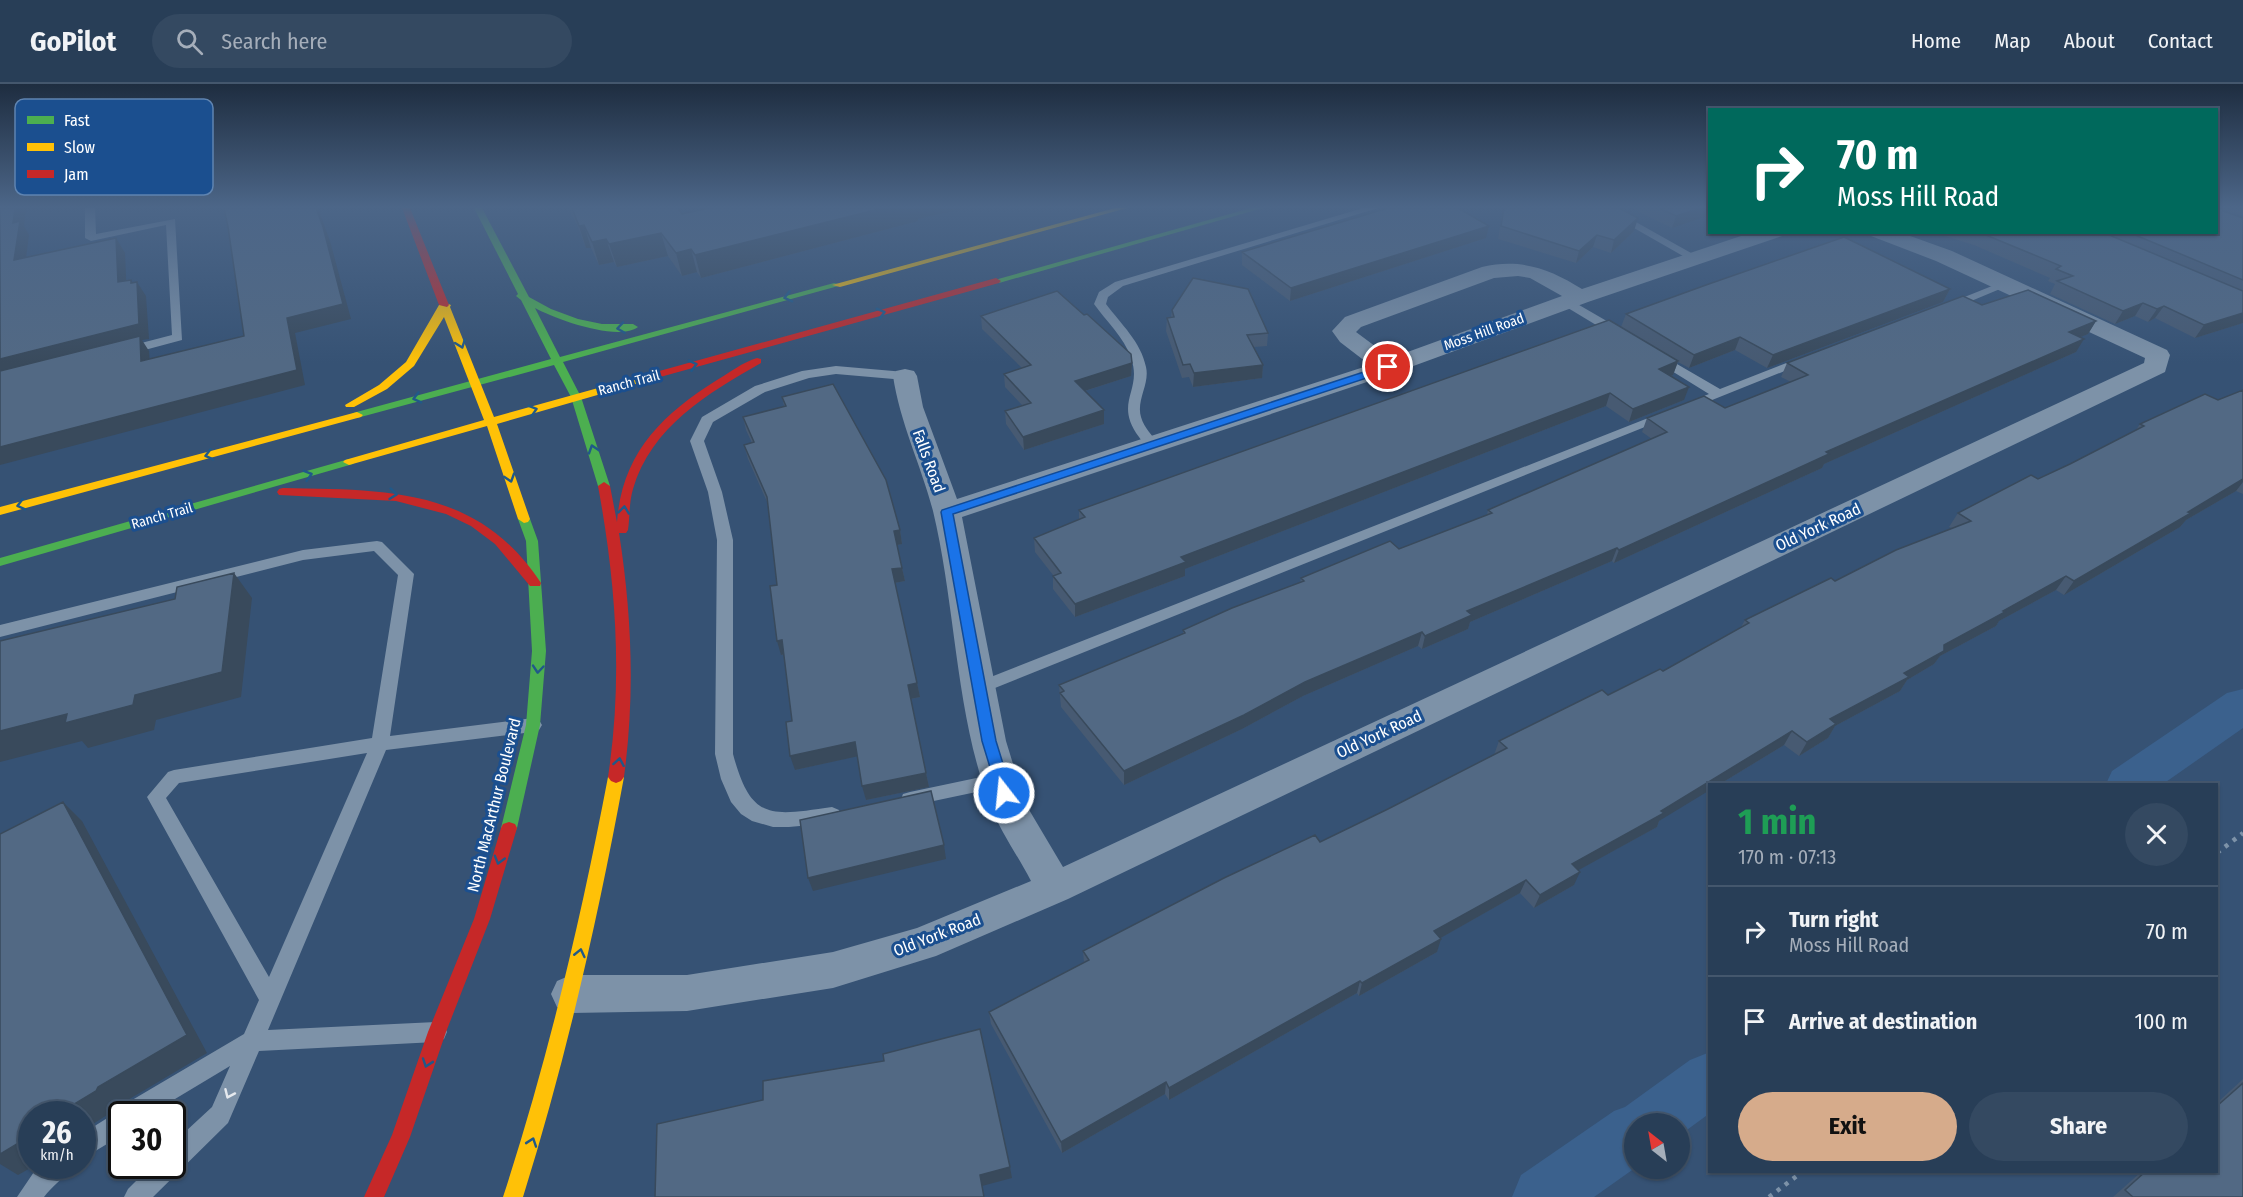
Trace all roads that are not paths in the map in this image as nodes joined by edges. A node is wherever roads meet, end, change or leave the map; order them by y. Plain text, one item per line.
1 (173, 260) edge
2 (427, 260) edge
3 (504, 260) edge
4 (921, 260) edge
5 (1074, 260) edge
6 (1199, 260) edge
7 (1688, 260) edge
8 (1953, 260) edge
9 (2006, 284) junction
10 (521, 295) junction
11 (1573, 300) junction
12 (446, 305) junction
13 (1939, 309) edge
14 (721, 315) junction
15 (807, 333) junction
16 (1627, 339) edge
17 (1648, 351) edge
18 (112, 354) edge
19 (1818, 356) edge
20 (556, 359) junction
21 (1388, 367) junction
22 (905, 376) joint
23 (474, 383) junction
24 (1718, 394) junction
25 (576, 398) junction
26 (491, 423) junction
27 (247, 444) junction
28 (1152, 445) junction
29 (251, 491) junction
30 (0, 511) edge
31 (947, 512) junction
32 (0, 562) edge
33 (619, 568) junction
34 (535, 583) junction
35 (0, 631) edge
36 (979, 687) junction
37 (533, 725) junction
38 (380, 744) junction
39 (1000, 780) junction
40 (898, 802) edge
41 (845, 813) edge
42 (1055, 888) junction
43 (571, 994) junction
44 (270, 999) junction
45 (437, 1032) junction
46 (252, 1041) junction
47 (152, 1101) edge
48 (186, 1148) edge
49 (42, 1179) edge
50 (155, 1179) edge
51 (29, 1197) edge
52 (136, 1197) edge
53 (374, 1197) edge
54 (513, 1197) edge

1 - 18 lane
2 - 12 main road, North MacArthur Boulevard
3 - 10 main road
4 -> 14 main road
15 -> 5 main road, Ranch Trail
6 - 28 lane
7 - 11 street, Moss Hill Road
8 - 9 street
9 - 13 lane
9 - 42 street, Old York Road
14 -> 10 main road
10 - 20 main road
11 - 16 lane
11 - 21 street, Moss Hill Road
11 - 21 street
12 -> 23 main road, North MacArthur Boulevard
12 - 27 main road
14 - 20 main road
25 -> 15 main road, Ranch Trail
33 -> 15 main road
17 - 24 lane
19 - 24 lane
20 - 23 main road
20 - 25 main road
21 - 28 street, Moss Hill Road
22 - 31 street, Falls Road
22 - 41 lane
23 - 26 main road, North MacArthur Boulevard
23 -> 27 main road
24 - 36 lane
26 -> 25 main road, Ranch Trail
33 -> 25 main road
29 -> 26 main road, Ranch Trail
26 -> 34 main road, North MacArthur Boulevard
27 -> 30 main road
28 - 31 street, Moss Hill Road
29 - 32 main road, Ranch Trail
29 -> 34 main road
31 - 36 street, Falls Road
43 -> 33 main road
34 -> 37 main road, North MacArthur Boulevard
35 - 38 lane
36 - 39 street, Falls Road
37 - 38 lane
37 -> 45 main road, North MacArthur Boulevard
38 - 44 lane
38 - 44 lane
39 - 40 lane
39 - 42 street, Falls Road
42 - 43 street, Old York Road
54 -> 43 main road
44 - 46 lane
45 - 46 lane
45 -> 53 main road, North MacArthur Boulevard
46 - 47 lane
46 -> 48 lane
49 - 51 lane
50 - 52 lane

